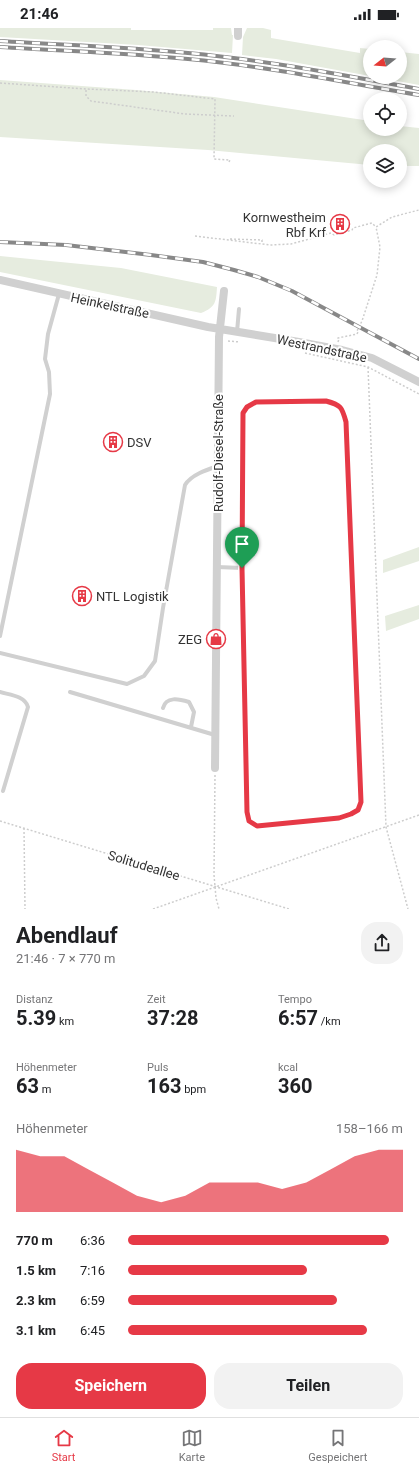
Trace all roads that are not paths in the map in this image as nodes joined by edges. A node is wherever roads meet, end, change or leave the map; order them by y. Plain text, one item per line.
1 (0, 280) edge
2 (224, 291) dead end
3 (60, 294) junction
4 (239, 309) dead end
5 (219, 330) junction
6 (237, 332) junction
7 (419, 382) edge
8 (218, 466) junction
9 (217, 567) junction
10 (242, 568) junction
11 (0, 636) edge
12 (0, 653) edge
13 (0, 692) edge
14 (70, 692) dead end
15 (163, 708) dead end
16 (191, 727) junction
17 (215, 735) junction
18 (215, 768) road end
19 (3, 791) dead end

1 - 3 street, Heinkelstraße
2 - 5 street, Rudolf-Diesel-Straße
3 - 5 street, Heinkelstraße
3 - 11 lane
4 - 6 lane
5 - 6 street, Westrandstraße
5 - 8 street, Rudolf-Diesel-Straße
6 - 7 street, Westrandstraße
8 - 9 street, Rudolf-Diesel-Straße
8 - 12 lane
9 - 10 lane
9 - 17 street, Rudolf-Diesel-Straße
10 - 10 lane
13 - 19 lane
14 - 16 lane
15 - 16 lane
16 - 17 lane
17 - 18 street, Rudolf-Diesel-Straße

